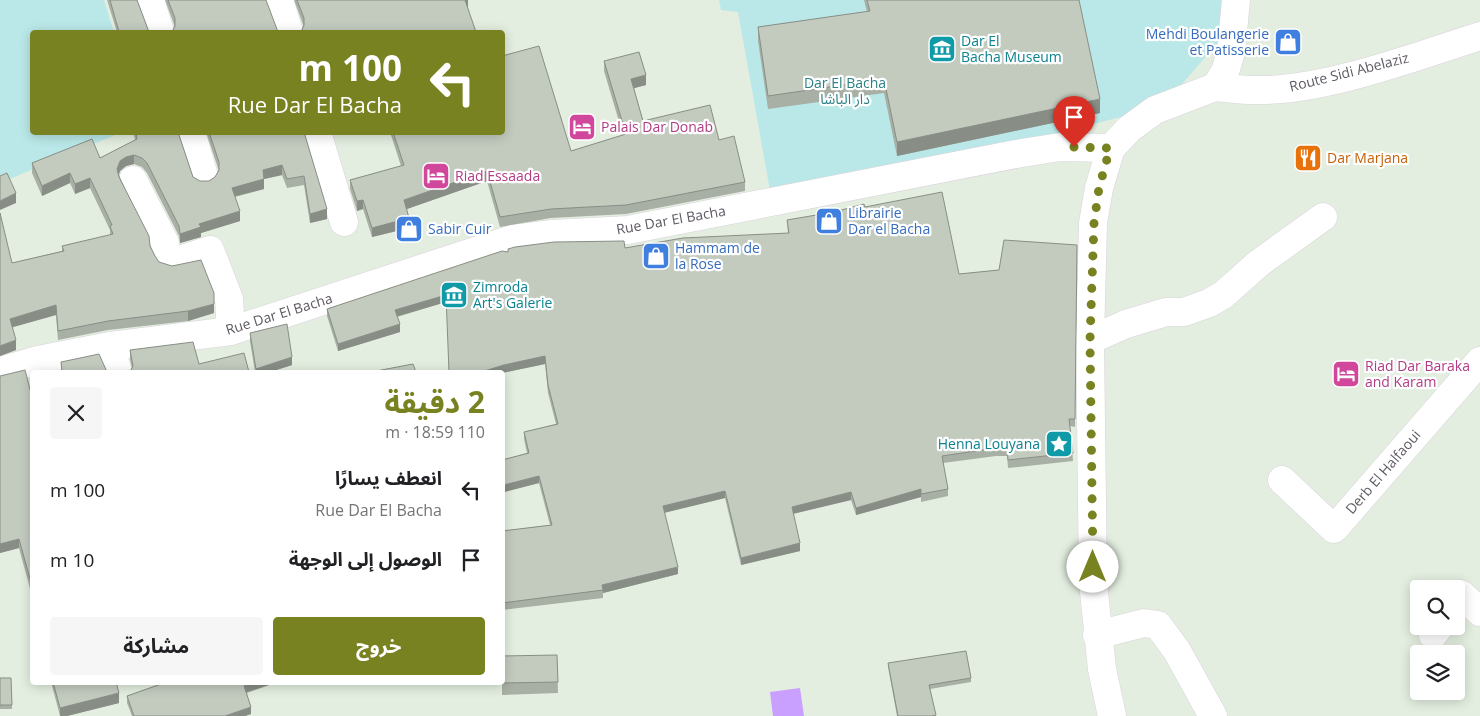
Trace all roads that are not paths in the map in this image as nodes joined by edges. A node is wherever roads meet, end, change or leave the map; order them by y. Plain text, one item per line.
1 (150, 0) edge
2 (279, 0) edge
3 (1236, 0) edge
4 (159, 30) edge
5 (288, 30) edge
6 (1480, 36) edge
7 (1215, 87) junction
8 (192, 135) edge
9 (318, 135) edge
10 (1110, 148) junction
11 (204, 176) dead end
12 (133, 180) dead end
13 (1323, 217) dead end
14 (344, 222) dead end
15 (231, 331) junction
16 (1090, 340) junction
17 (110, 346) junction
18 (1480, 361) edge
19 (117, 370) edge
20 (0, 372) edge
21 (1282, 480) dead end
22 (1465, 597) edge
23 (1480, 612) edge
24 (1098, 635) junction
25 (1112, 716) edge
26 (1213, 716) edge

1 - 4 street
2 - 5 street
3 - 7 street
6 - 7 street, Route Sidi Abelaziz
7 - 10 street
8 - 11 street
9 - 14 street
10 - 15 street, Rue Dar El Bacha
10 - 16 street
12 - 15 street
13 - 16 street
15 - 17 street, Rue Dar El Bacha
16 - 24 street
17 - 19 street
17 - 20 street, Rue Dar El Bacha
18 - 21 street, Derb El Halfaoui
22 - 23 street
24 - 25 street
24 - 26 street

